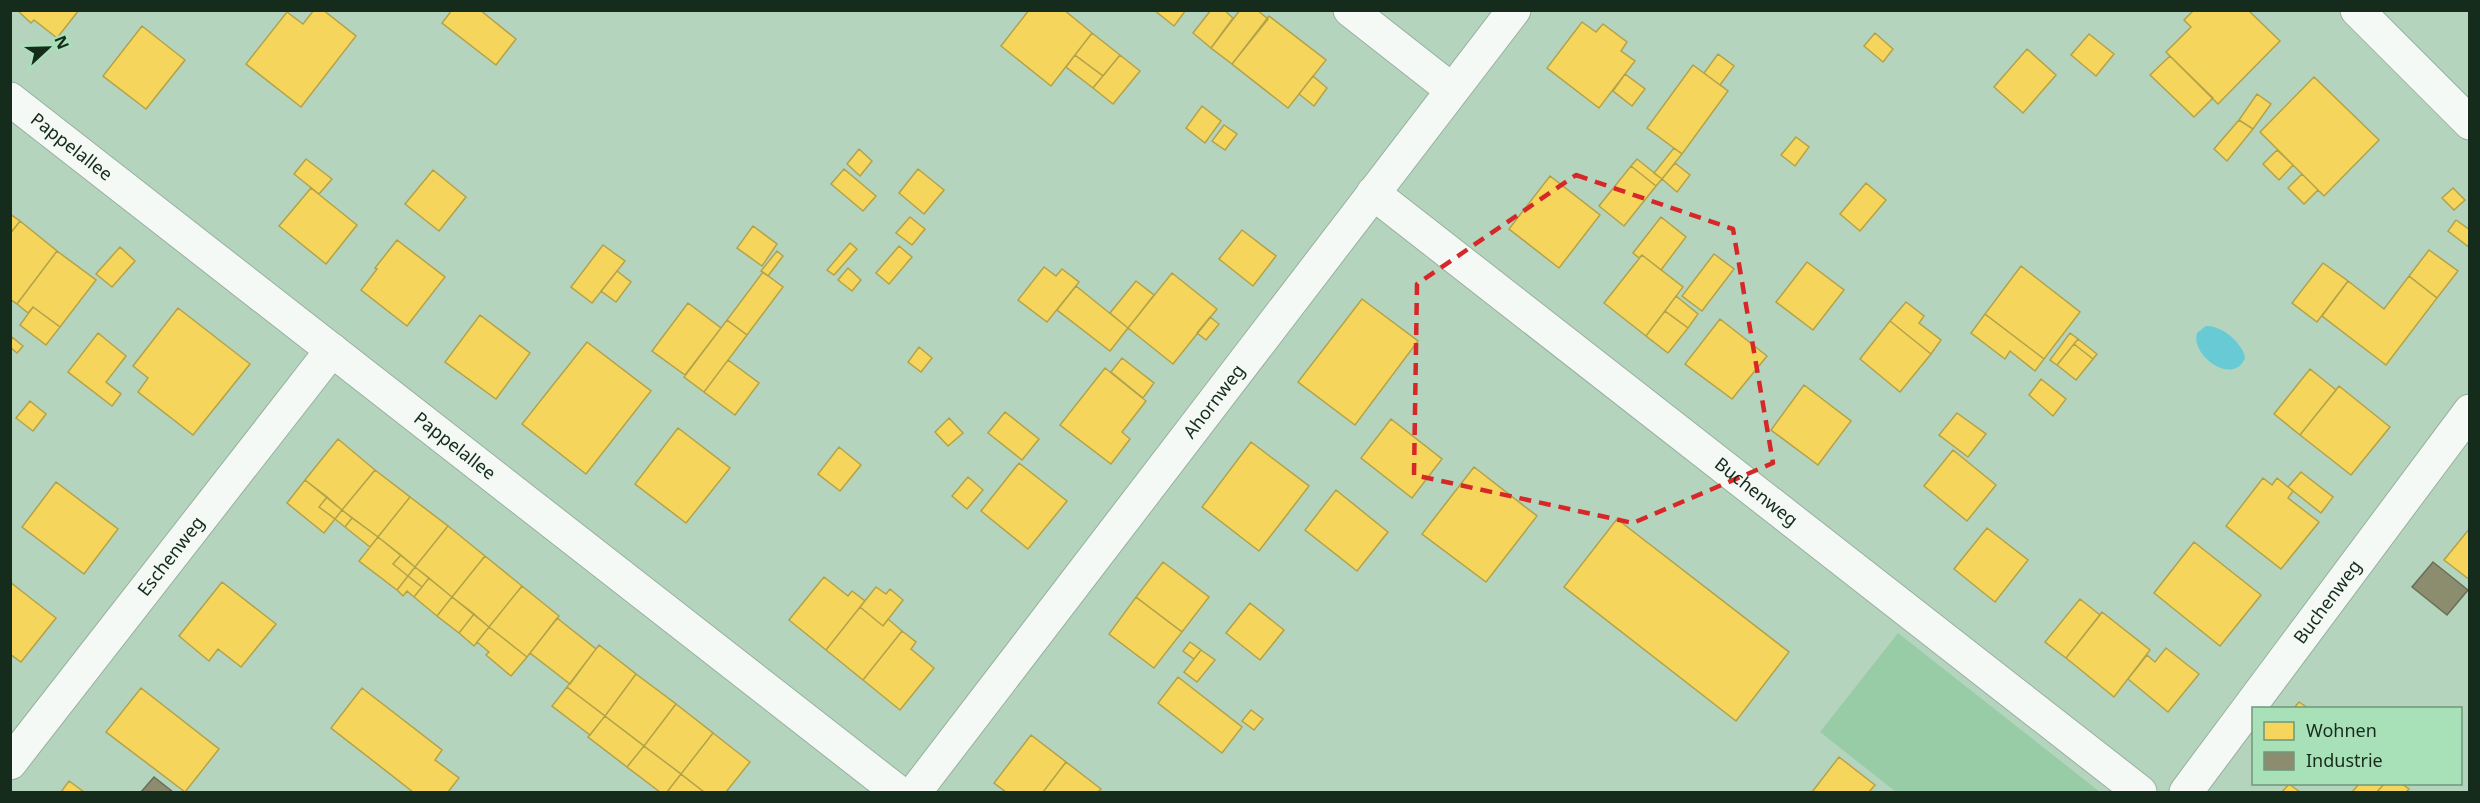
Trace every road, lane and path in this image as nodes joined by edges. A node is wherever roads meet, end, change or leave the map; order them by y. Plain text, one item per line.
1 (1350, 10) edge
2 (1514, 10) edge
3 (2358, 10) edge
4 (1452, 90) junction
5 (10, 99) edge
6 (2469, 123) edge
7 (1373, 193) junction
8 (332, 350) junction
9 (2469, 411) edge
10 (10, 763) edge
11 (898, 792) edge
12 (915, 792) edge
13 (2140, 792) edge
14 (2186, 792) edge

1 - 4 street
2 - 4 street, Ahornweg
3 - 6 street
4 - 7 street, Ahornweg
5 - 8 street, Pappelallee
7 - 12 street, Ahornweg
7 - 13 street, Buchenweg
8 - 10 street, Eschenweg
8 - 11 street, Pappelallee
9 - 14 street, Buchenweg

